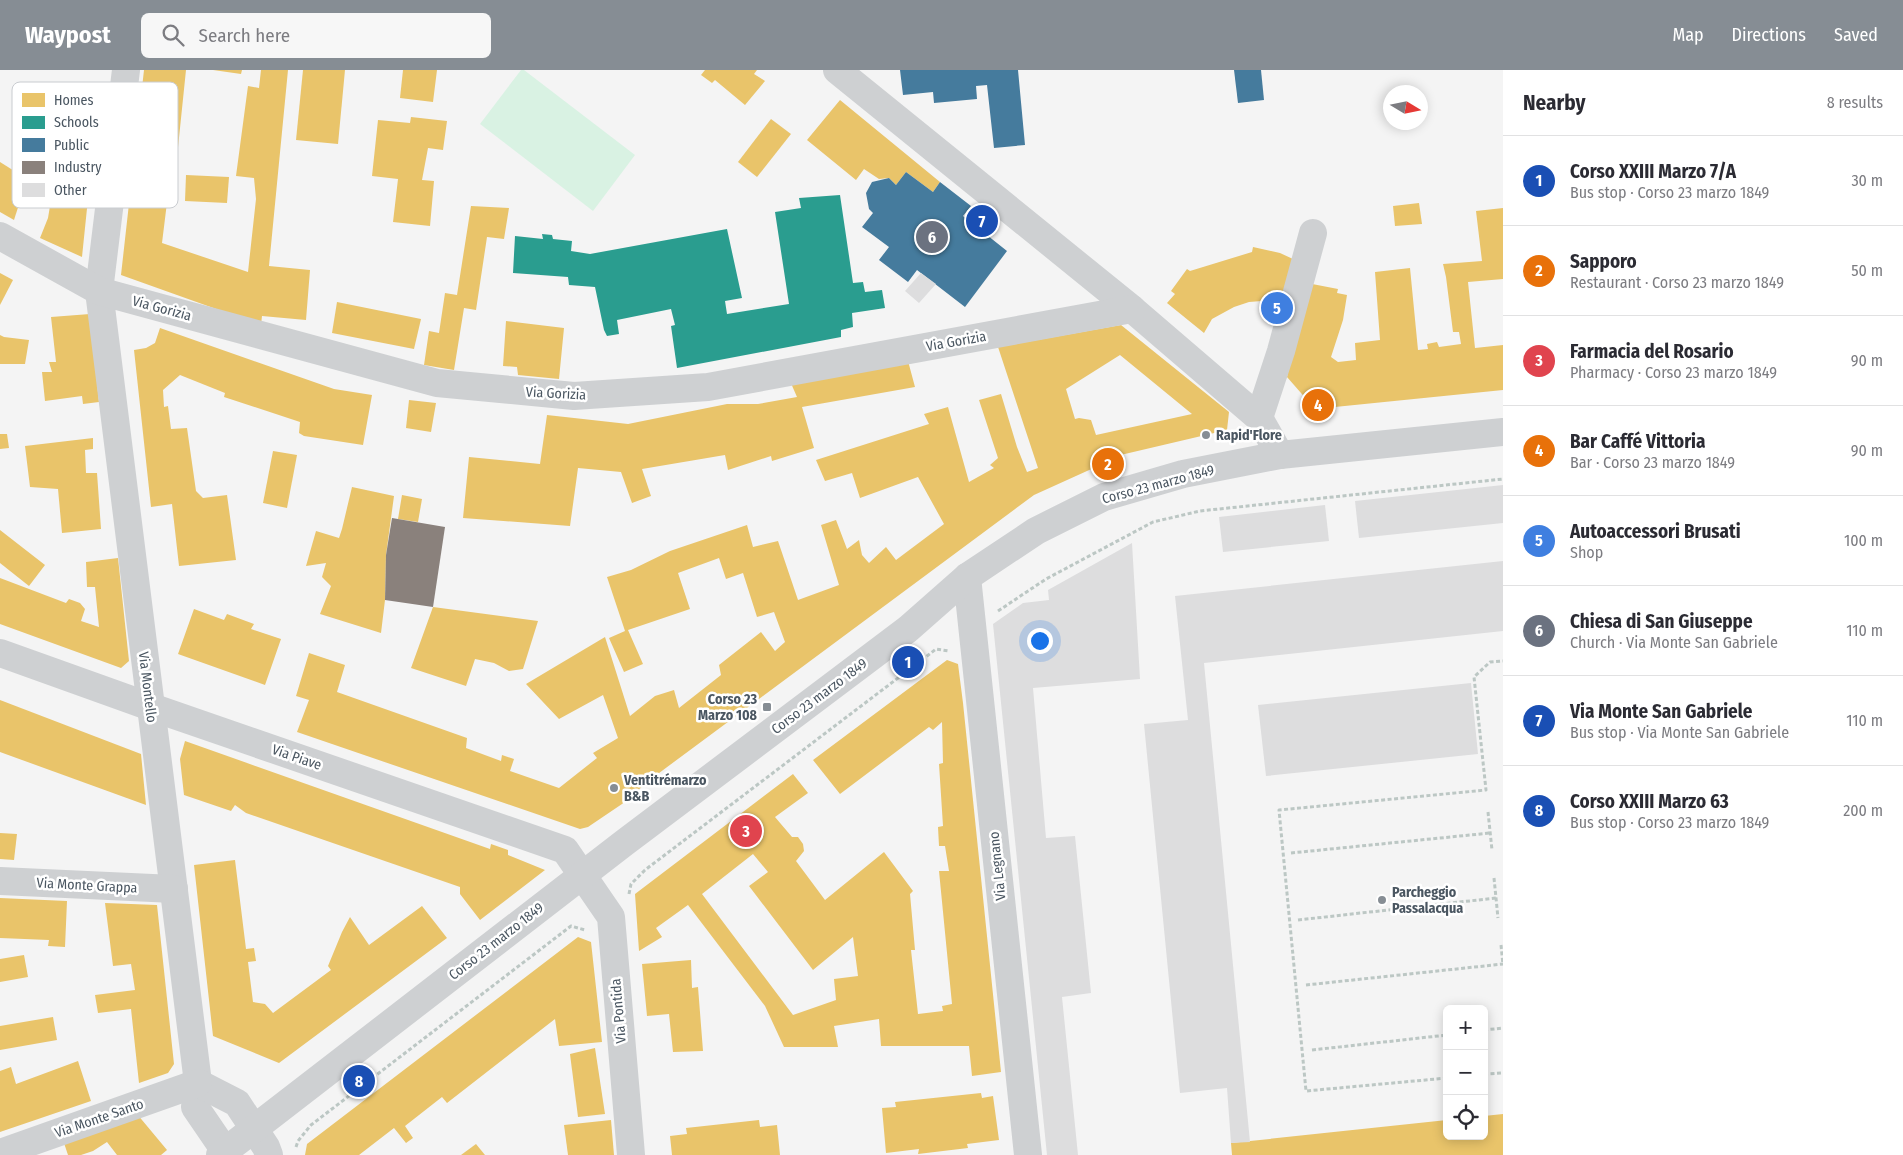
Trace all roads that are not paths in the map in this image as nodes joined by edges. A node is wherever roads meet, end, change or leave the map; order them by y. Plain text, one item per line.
1 (837, 70) edge
2 (109, 208) edge
3 (1313, 233) dead end
4 (0, 236) edge
5 (99, 290) junction
6 (1132, 309) junction
7 (1258, 418) junction
8 (1503, 432) edge
9 (1280, 455) junction
10 (967, 577) junction
11 (0, 653) edge
12 (151, 707) junction
13 (583, 874) junction
14 (0, 880) edge
15 (174, 889) junction
16 (198, 1083) junction
17 (254, 1128) junction
18 (0, 1153) edge
19 (222, 1153) edge
20 (269, 1155) edge
21 (631, 1155) edge
22 (1028, 1155) edge

1 - 6 street
2 - 5 street, Via Montello
3 - 7 street
4 - 5 street, Via Gorizia
5 - 6 street, Via Gorizia
5 - 12 street, Via Montello
6 - 7 street
7 - 9 street
8 - 9 street, Corso 23 marzo 1849
9 - 10 street, Corso 23 marzo 1849
10 - 13 street, Corso 23 marzo 1849
10 - 22 street, Via Legnano
11 - 12 street, Via Piave
12 - 13 street, Via Piave
12 - 15 street, Via Montello
13 - 17 street, Corso 23 marzo 1849
13 - 21 street, Via Pontida
14 - 15 street, Via Monte Grappa
15 - 16 street, Via Montello
16 - 17 street
16 - 18 street, Via Monte Santo
16 - 19 street, Via Montello
17 - 19 street, Corso 23 marzo 1849
17 - 20 street

